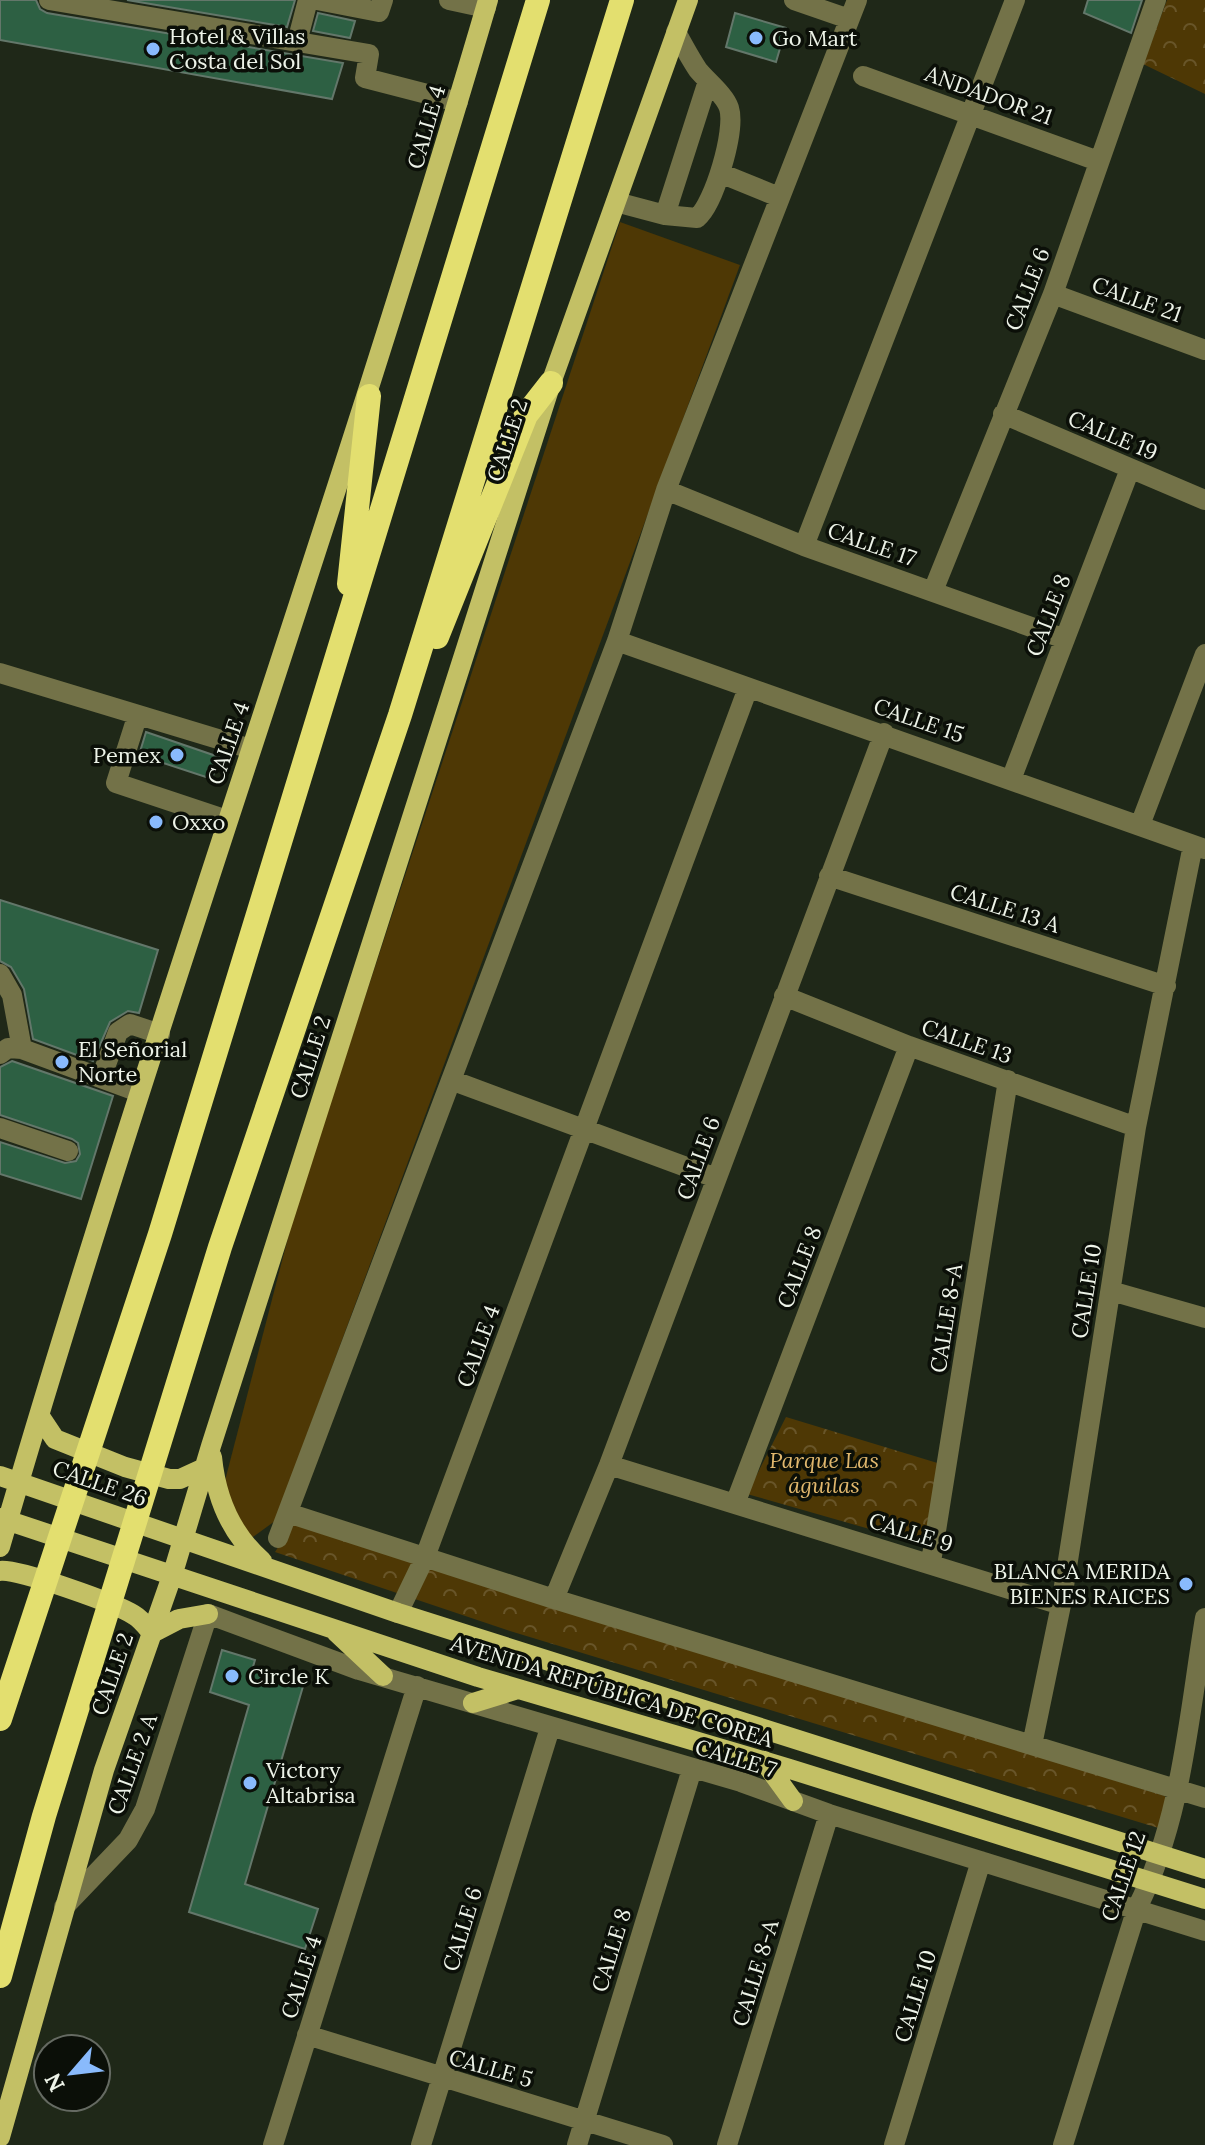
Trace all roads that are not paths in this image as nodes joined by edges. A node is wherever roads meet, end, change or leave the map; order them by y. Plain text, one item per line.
1 (49, 0) edge
2 (308, 0) edge
3 (317, 0) edge
4 (383, 0) edge
5 (449, 0) edge
6 (538, 0) edge
7 (622, 0) edge
8 (688, 0) edge
9 (794, 0) edge
10 (1015, 0) edge
11 (1156, 0) edge
12 (85, 3) edge
13 (487, 4) edge
14 (853, 10) edge
15 (676, 32) junction
16 (297, 42) junction
17 (863, 76) dead end
18 (708, 81) junction
19 (458, 102) junction
20 (972, 114) junction
21 (1098, 161) junction
22 (720, 173) junction
23 (779, 197) junction
24 (616, 202) junction
25 (665, 215) junction
26 (1053, 294) junction
27 (1205, 350) edge
28 (551, 383) junction
29 (369, 396) junction
30 (1003, 414) junction
31 (1130, 469) junction
32 (666, 490) junction
33 (1205, 500) edge
34 (804, 546) junction
35 (933, 591) junction
36 (1065, 639) junction
37 (617, 641) junction
38 (344, 642) junction
39 (1205, 654) edge
40 (0, 673) edge
41 (748, 688) junction
42 (400, 715) junction
43 (137, 717) junction
44 (884, 733) junction
45 (251, 749) junction
46 (1012, 777) junction
47 (227, 820) junction
48 (1140, 825) junction
49 (1199, 847) edge
50 (829, 876) junction
51 (0, 974) edge
52 (1166, 986) junction
53 (784, 996) junction
54 (160, 1034) junction
55 (909, 1046) junction
56 (22, 1049) junction
57 (0, 1054) edge
58 (101, 1078) junction
59 (451, 1080) junction
60 (1008, 1080) junction
61 (139, 1092) junction
62 (1136, 1127) junction
63 (0, 1128) edge
64 (585, 1128) junction
65 (68, 1151) dead end
66 (716, 1178) junction
67 (1111, 1291) junction
68 (1205, 1318) edge
69 (41, 1418) junction
70 (211, 1446) junction
71 (609, 1465) junction
72 (204, 1468) junction
73 (10, 1478) edge
74 (735, 1504) junction
75 (288, 1513) junction
76 (4, 1519) edge
77 (184, 1538) junction
78 (278, 1538) dead end
79 (0, 1547) edge
80 (425, 1557) junction
81 (931, 1562) junction
82 (271, 1569) junction
83 (0, 1571) edge
84 (173, 1573) junction
85 (554, 1599) junction
86 (1061, 1605) junction
87 (398, 1613) junction
88 (208, 1614) junction
89 (1205, 1618) edge
90 (331, 1627) junction
91 (152, 1633) junction
92 (383, 1676) junction
93 (417, 1686) junction
94 (518, 1689) junction
95 (473, 1703) junction
96 (0, 1719) edge
97 (550, 1728) junction
98 (1032, 1745) junction
99 (764, 1761) junction
100 (692, 1769) junction
101 (1176, 1790) junction
102 (1205, 1798) edge
103 (793, 1801) junction
104 (829, 1814) junction
105 (1158, 1854) junction
106 (981, 1861) junction
107 (1205, 1869) edge
108 (1151, 1880) junction
109 (1205, 1899) edge
110 (63, 1908) junction
111 (1137, 1908) junction
112 (1205, 1931) edge
113 (0, 1976) edge
114 (307, 2035) junction
115 (441, 2079) junction
116 (584, 2121) junction
117 (0, 2137) edge
118 (273, 2145) edge
119 (421, 2145) edge
120 (577, 2145) edge
121 (663, 2145) edge
122 (727, 2145) edge
123 (894, 2145) edge
124 (1063, 2145) edge

1 - 12 street
2 - 16 street
3 - 4 street
5 - 13 street
6 - 38 highway
7 - 42 highway
8 - 15 main road, CALLE 2
9 - 14 street
10 - 20 street
11 - 21 street, CALLE 6
12 - 16 street
13 - 19 main road, CALLE 4
14 - 23 street
15 - 18 street
15 - 24 main road, CALLE 2
16 - 19 street
17 - 20 street, ANDADOR 21
18 - 22 street
18 - 25 street
19 - 29 main road, CALLE 4
20 - 21 street, ANDADOR 21
20 - 34 street
21 - 26 street, CALLE 6
22 - 23 street
22 - 25 street
23 - 32 street
24 - 25 street
24 - 28 main road, CALLE 2
26 - 27 street, CALLE 21
26 - 30 street, CALLE 6
28 - 42 highway
28 - 70 main road, CALLE 2
29 - 38 highway
29 - 45 main road, CALLE 4
30 - 31 street, CALLE 19
30 - 35 street, CALLE 6
31 - 33 street, CALLE 19
31 - 36 street, CALLE 8
32 - 34 street, CALLE 17
32 - 37 street
34 - 35 street, CALLE 17
35 - 36 street, CALLE 17
36 - 46 street, CALLE 8
37 - 41 street, CALLE 15
37 - 59 street
38 - 96 highway
39 - 48 street
40 - 43 street
41 - 44 street, CALLE 15
41 - 64 street, CALLE 4
42 - 113 highway
43 - 45 street
43 - 47 street
44 - 46 street, CALLE 15
44 - 50 street, CALLE 6
45 - 47 main road, CALLE 4
46 - 48 street, CALLE 15
47 - 54 main road, CALLE 4
48 - 49 street, CALLE 15
49 - 52 street, CALLE 10
50 - 52 street, CALLE 13 A
50 - 53 street, CALLE 6
51 - 56 street
52 - 62 street, CALLE 10
53 - 55 street, CALLE 13
53 - 66 street, CALLE 6
54 - 58 street
54 - 61 main road, CALLE 4
55 - 60 street, CALLE 13
55 - 74 street, CALLE 8
56 - 57 street
56 - 58 street
58 - 61 street
59 - 64 street
59 - 75 street
60 - 62 street, CALLE 13
60 - 81 street, CALLE 8-A
61 - 69 main road, CALLE 4
62 - 67 street, CALLE 10
63 - 65 street
64 - 66 street
64 - 80 street, CALLE 4
66 - 71 street, CALLE 6
67 - 68 street
67 - 86 street, CALLE 10
69 - 72 main road
69 - 73 main road, CALLE 4
70 - 72 main road, CALLE 2
70 - 82 main road
71 - 74 street, CALLE 9
71 - 85 street, CALLE 6
72 - 77 main road, CALLE 2
73 - 76 main road, CALLE 4
73 - 77 main road, CALLE 26
74 - 81 street, CALLE 9
75 - 78 street
75 - 80 street
76 - 79 main road, CALLE 4
76 - 84 main road, AVENIDA REPÚBLICA DE COREA
77 - 82 main road, AVENIDA REPÚBLICA DE COREA
77 - 84 main road, CALLE 2
80 - 85 street
80 - 87 street, CALLE 4
81 - 86 street, CALLE 9
82 - 87 main road, AVENIDA REPÚBLICA DE COREA
83 - 91 main road
84 - 90 main road, AVENIDA REPÚBLICA DE COREA
84 - 91 main road, CALLE 2
85 - 98 street
86 - 98 street, CALLE 10
87 - 105 main road, AVENIDA REPÚBLICA DE COREA
88 - 91 main road
88 - 92 street, CALLE 7
88 - 110 street, CALLE 2 A
89 - 101 street, CALLE 12
90 - 92 main road
90 - 94 main road, AVENIDA REPÚBLICA DE COREA
91 - 110 main road, CALLE 2
92 - 93 street, CALLE 7
93 - 95 street, CALLE 7
93 - 114 street, CALLE 4
94 - 95 main road
94 - 99 main road, AVENIDA REPÚBLICA DE COREA
95 - 97 street, CALLE 7
97 - 100 street, CALLE 7
97 - 115 street, CALLE 6
98 - 101 street
99 - 103 main road
99 - 108 main road, AVENIDA REPÚBLICA DE COREA
100 - 103 street, CALLE 7
100 - 116 street, CALLE 8
101 - 102 street
101 - 105 street, CALLE 12
103 - 104 street, CALLE 7
104 - 106 street, CALLE 7
104 - 122 street, CALLE 8-A
105 - 107 main road, AVENIDA REPÚBLICA DE COREA
105 - 108 street, CALLE 12
106 - 111 street, CALLE 7
106 - 123 street, CALLE 10
108 - 109 main road, AVENIDA REPÚBLICA DE COREA
108 - 111 street, CALLE 12
110 - 117 main road, CALLE 2
111 - 112 street, CALLE 7
111 - 124 street, CALLE 12
114 - 115 street, CALLE 5
114 - 118 street, CALLE 4
115 - 116 street, CALLE 5
115 - 119 street, CALLE 6
116 - 120 street, CALLE 8
116 - 121 street, CALLE 5

